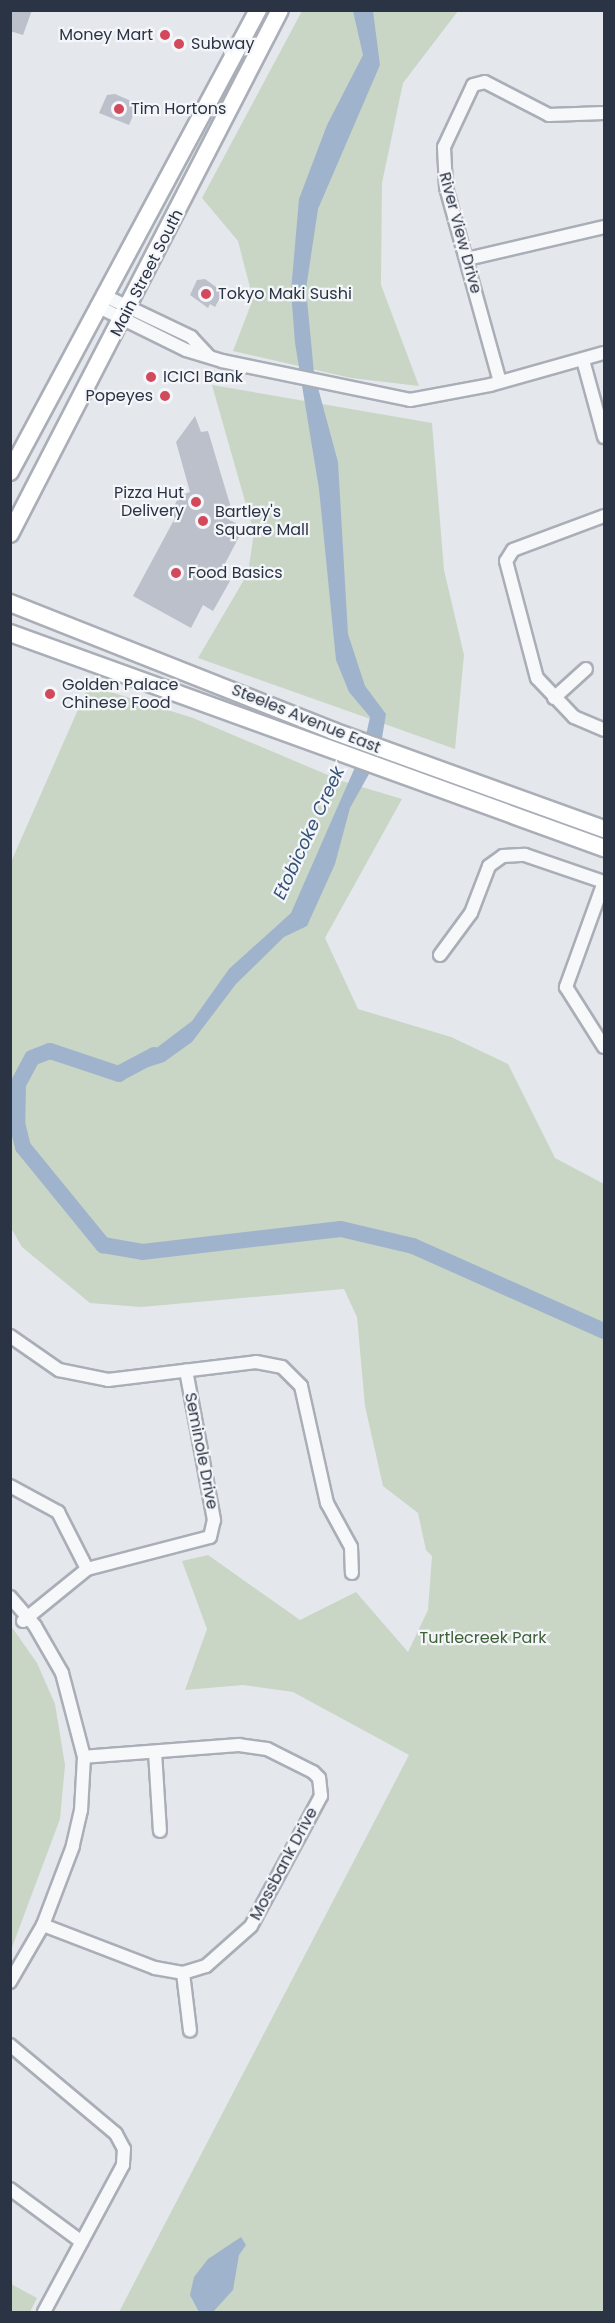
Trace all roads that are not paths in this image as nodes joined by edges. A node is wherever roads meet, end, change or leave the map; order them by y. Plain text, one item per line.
1 (258, 10) edge
2 (280, 10) edge
3 (604, 113) edge
4 (604, 227) edge
5 (466, 259) junction
6 (100, 301) junction
7 (126, 313) junction
8 (604, 353) edge
9 (583, 360) junction
10 (500, 382) junction
11 (37, 422) junction
12 (63, 435) junction
13 (604, 437) edge
14 (10, 472) edge
15 (604, 516) edge
16 (10, 534) edge
17 (10, 590) edge
18 (10, 603) edge
19 (37, 613) junction
20 (15, 636) edge
21 (586, 669) dead end
22 (554, 698) junction
23 (604, 730) edge
24 (330, 738) junction
25 (604, 829) edge
26 (604, 848) edge
27 (604, 882) edge
28 (440, 955) dead end
29 (604, 1047) edge
30 (10, 1336) edge
31 (186, 1371) junction
32 (10, 1486) edge
33 (87, 1569) junction
34 (352, 1573) dead end
35 (10, 1597) edge
36 (26, 1619) junction
37 (154, 1752) junction
38 (84, 1757) junction
39 (160, 1831) dead end
40 (43, 1925) junction
41 (183, 1973) junction
42 (10, 1982) edge
43 (190, 2031) dead end
44 (10, 2045) edge
45 (10, 2189) edge
46 (82, 2242) junction
47 (44, 2313) edge

1 - 6 main road, Main Street South
2 - 7 main road, Main Street South
3 - 5 street, River View Drive
4 - 5 street
5 - 10 street, River View Drive
6 - 7 street
6 - 11 main road, Main Street South
7 - 10 street
7 - 12 main road, Main Street South
8 - 9 street
9 - 10 street
9 - 13 street
11 - 12 main road
11 - 14 main road, Main Street South
12 - 16 main road, Main Street South
15 - 22 street
17 - 19 main road
18 - 19 main road, Steeles Avenue East
19 - 24 main road, Steeles Avenue East
20 - 24 main road, Steeles Avenue East
21 - 22 street
22 - 23 street
24 - 25 main road, Steeles Avenue East
24 - 26 main road, Steeles Avenue East
27 - 28 street
27 - 29 street
30 - 31 street
31 - 33 street, Seminole Drive
31 - 34 street
32 - 33 street
33 - 36 street, Seminole Drive
35 - 36 street
36 - 38 street
37 - 38 street, Mossbank Drive
37 - 39 street
37 - 41 street, Mossbank Drive
38 - 40 street
40 - 41 street
40 - 42 street
41 - 43 street
44 - 46 street
45 - 46 street
46 - 47 street

